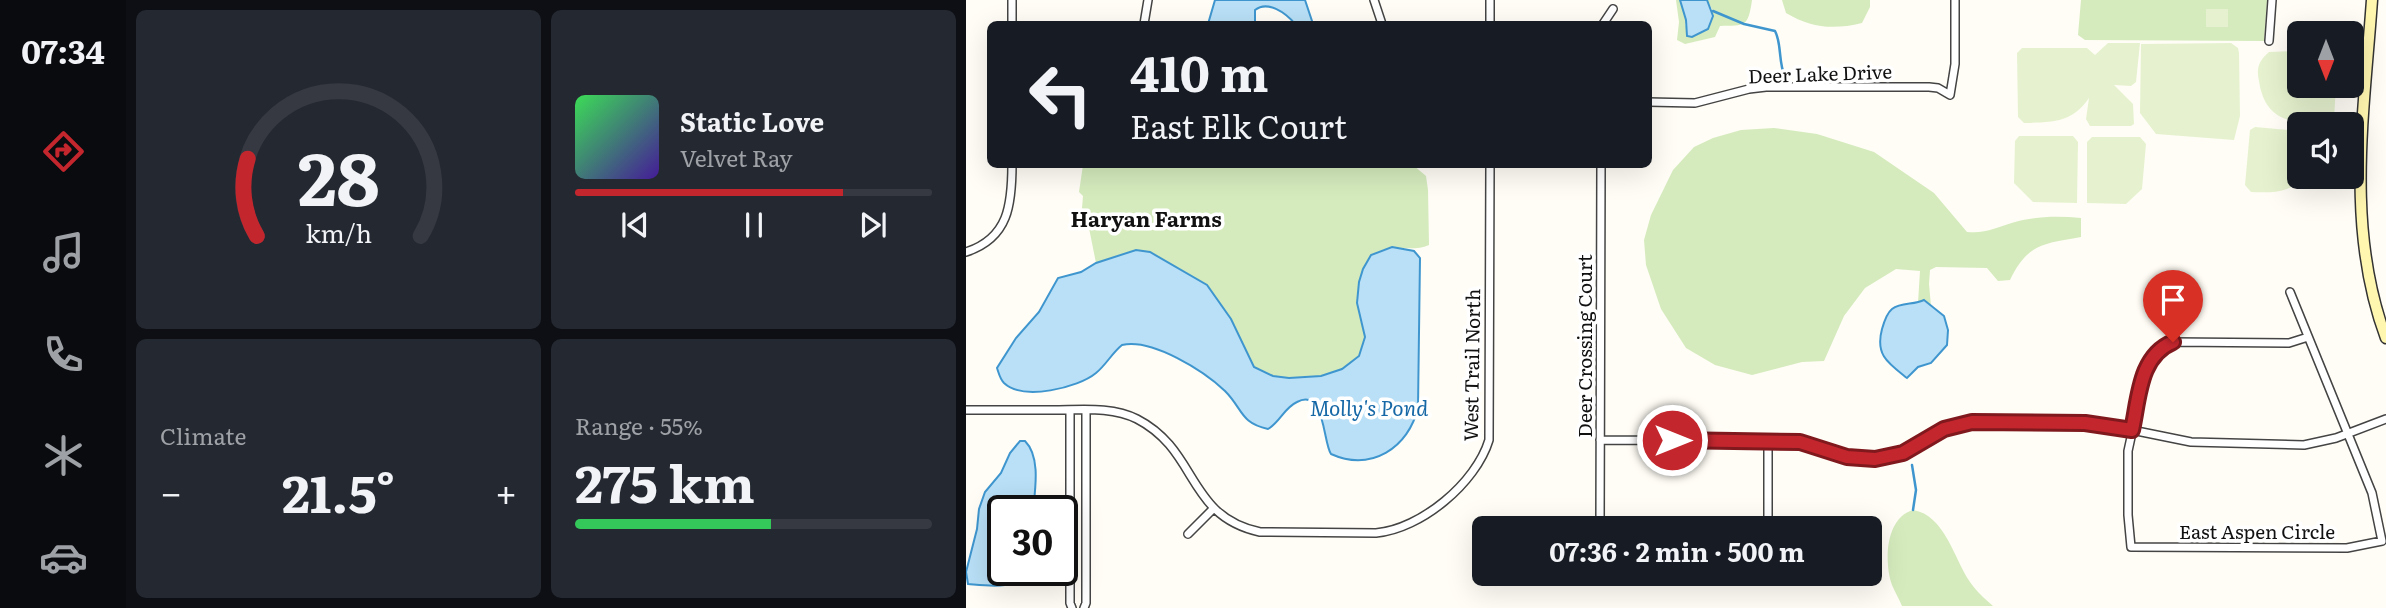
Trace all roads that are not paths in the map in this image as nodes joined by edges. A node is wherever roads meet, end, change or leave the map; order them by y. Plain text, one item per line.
1 (1012, 0) edge
2 (1148, 0) edge
3 (1374, 0) edge
4 (1490, 0) edge
5 (1955, 0) edge
6 (2272, 0) edge
7 (2372, 0) edge
8 (1613, 9) dead end
9 (1012, 21) edge
10 (1144, 21) edge
11 (1381, 21) edge
12 (1490, 21) edge
13 (1605, 21) edge
14 (2269, 41) dead end
15 (1652, 103) edge
16 (1012, 168) edge
17 (1490, 168) edge
18 (1601, 168) edge
19 (966, 252) edge
20 (2290, 292) dead end
21 (2308, 337) junction
22 (2386, 338) edge
23 (966, 410) edge
24 (1078, 410) junction
25 (2386, 419) edge
26 (2132, 430) junction
27 (2348, 433) junction
28 (1600, 440) junction
29 (1768, 441) junction
30 (1213, 509) junction
31 (1600, 516) edge
32 (1768, 516) edge
33 (1188, 534) dead end
34 (1072, 608) edge
35 (1084, 608) edge

1 - 9 street
2 - 10 street
3 - 11 street
4 - 12 street
5 - 15 street, Deer Lake Drive
6 - 14 street
7 - 22 main road
8 - 13 street
16 - 19 street
17 - 30 street, West Trail North
18 - 28 street, Deer Crossing Court
20 - 21 street
21 - 26 street
21 - 27 street
23 - 24 street, West Trail North
24 - 30 street, West Trail North
24 - 34 street
24 - 35 street
25 - 27 street
26 - 27 street
26 - 27 street, East Aspen Circle
26 - 29 street
28 - 29 street
28 - 31 street, Deer Crossing Court
29 - 32 street
30 - 33 street

